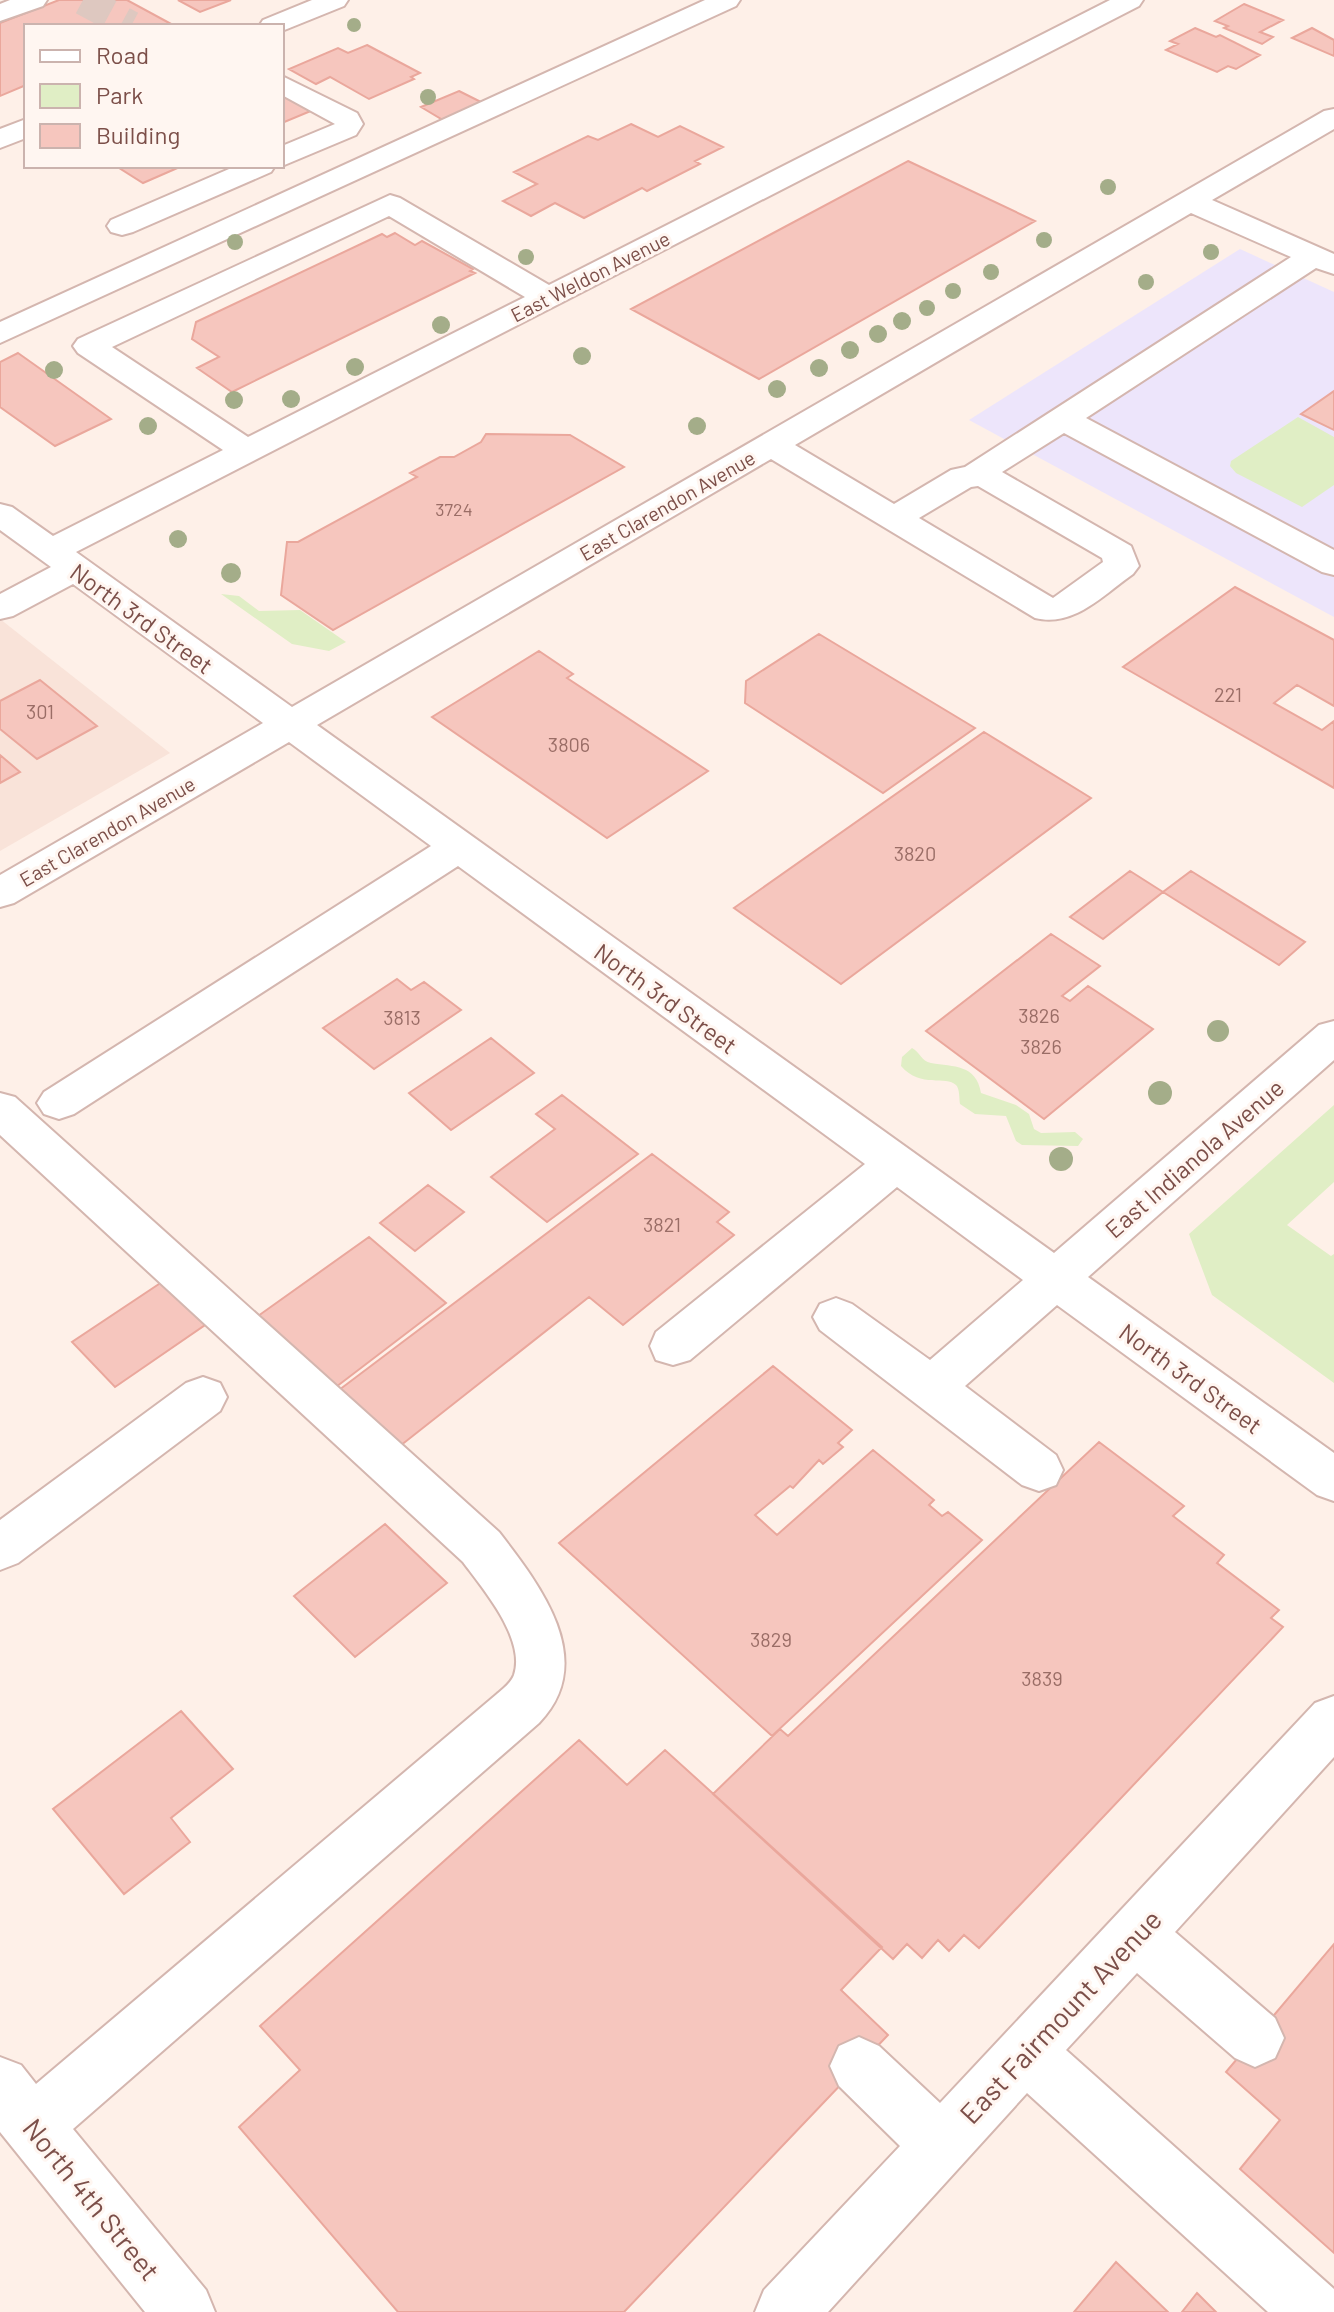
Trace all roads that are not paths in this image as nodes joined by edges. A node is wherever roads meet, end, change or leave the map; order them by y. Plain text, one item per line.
1 (34, 0) edge
2 (335, 0) edge
3 (727, 0) edge
4 (1130, 0) edge
5 (0, 13) edge
6 (277, 24) edge
7 (284, 85) edge
8 (1334, 117) edge
9 (284, 156) edge
10 (256, 168) edge
11 (1191, 202) junction
12 (122, 226) dead end
13 (1324, 260) edge
14 (548, 297) junction
15 (0, 334) edge
16 (1063, 419) junction
17 (772, 445) junction
18 (247, 451) junction
19 (974, 476) junction
20 (0, 514) edge
21 (893, 519) junction
22 (63, 560) junction
23 (1334, 564) edge
24 (0, 608) edge
25 (288, 725) junction
26 (457, 848) junction
27 (0, 893) edge
28 (1334, 1036) edge
29 (59, 1103) dead end
30 (0, 1109) edge
31 (895, 1164) junction
32 (1054, 1279) junction
33 (836, 1317) dead end
34 (673, 1346) dead end
35 (931, 1387) junction
36 (203, 1397) dead end
37 (1039, 1470) dead end
38 (1334, 1480) edge
39 (0, 1548) edge
40 (1334, 1720) edge
41 (1135, 1934) junction
42 (1255, 2038) dead end
43 (1026, 2053) junction
44 (859, 2066) dead end
45 (16, 2106) edge
46 (942, 2145) junction
47 (184, 2312) edge
48 (786, 2312) edge
49 (1314, 2312) edge

1 - 5 street
2 - 6 street
3 - 15 street
4 - 14 street, East Weldon Avenue
7 - 9 street
8 - 11 street, East Clarendon Avenue
10 - 12 street
11 - 13 street
11 - 17 street, East Clarendon Avenue
13 - 16 street
14 - 18 street, East Weldon Avenue
14 - 18 street
16 - 19 street
16 - 23 street
17 - 21 street
17 - 25 street, East Clarendon Avenue
18 - 22 street, East Weldon Avenue
19 - 21 street
19 - 21 street
20 - 22 street, North 3rd Street
22 - 24 street, East Weldon Avenue
22 - 25 street, North 3rd Street
25 - 26 street, North 3rd Street
25 - 27 street, East Clarendon Avenue
26 - 29 street
26 - 31 street, North 3rd Street
28 - 32 street, East Indianola Avenue
30 - 45 street
31 - 32 street, North 3rd Street
31 - 34 street
32 - 35 street, East Indianola Avenue
32 - 38 street, North 3rd Street
33 - 35 street
35 - 37 street
36 - 39 street
40 - 41 street, East Fairmount Avenue
41 - 42 street
41 - 43 street, East Fairmount Avenue
43 - 46 street, East Fairmount Avenue
43 - 49 street
44 - 46 street
45 - 47 street, North 4th Street
46 - 48 street, East Fairmount Avenue

